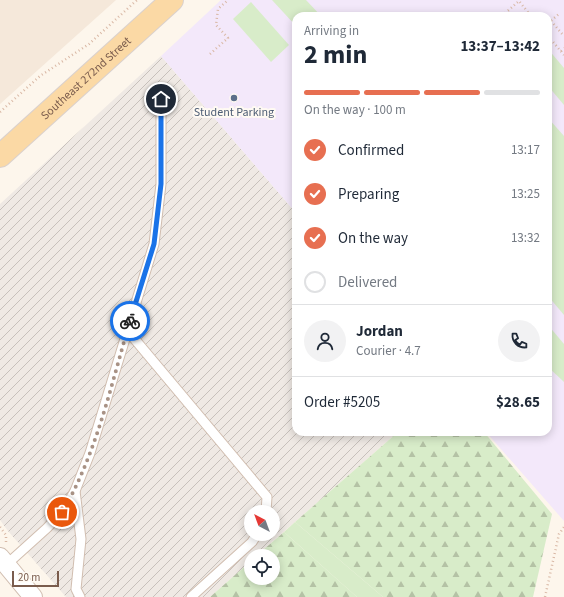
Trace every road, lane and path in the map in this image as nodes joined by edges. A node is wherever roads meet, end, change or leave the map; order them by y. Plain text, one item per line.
1 (137, 0) edge
2 (172, 0) edge
3 (228, 0) edge
4 (507, 12) edge
5 (528, 12) edge
6 (559, 14) dead end
7 (552, 20) edge
8 (552, 22) edge
9 (564, 36) edge
10 (552, 41) edge
11 (564, 48) edge
12 (561, 51) junction
13 (210, 54) dead end
14 (564, 55) edge
15 (161, 99) dead end
16 (0, 112) edge
17 (0, 156) edge
18 (127, 330) junction
19 (75, 491) junction
20 (266, 505) edge
21 (564, 527) edge
22 (253, 541) edge
23 (3, 561) edge
24 (33, 597) edge
25 (80, 597) edge
26 (191, 597) edge
27 (545, 597) edge

1 - 16 path
2 - 17 main road, Southeast 272nd Street
3 - 13 path
4 - 5 path
6 - 7 path
8 - 9 path
10 - 12 path
11 - 12 path
12 - 14 path
15 - 18 lane
18 - 19 lane
18 - 20 lane
19 - 23 lane
19 - 25 lane
21 - 27 path
22 - 26 lane
23 - 24 street

